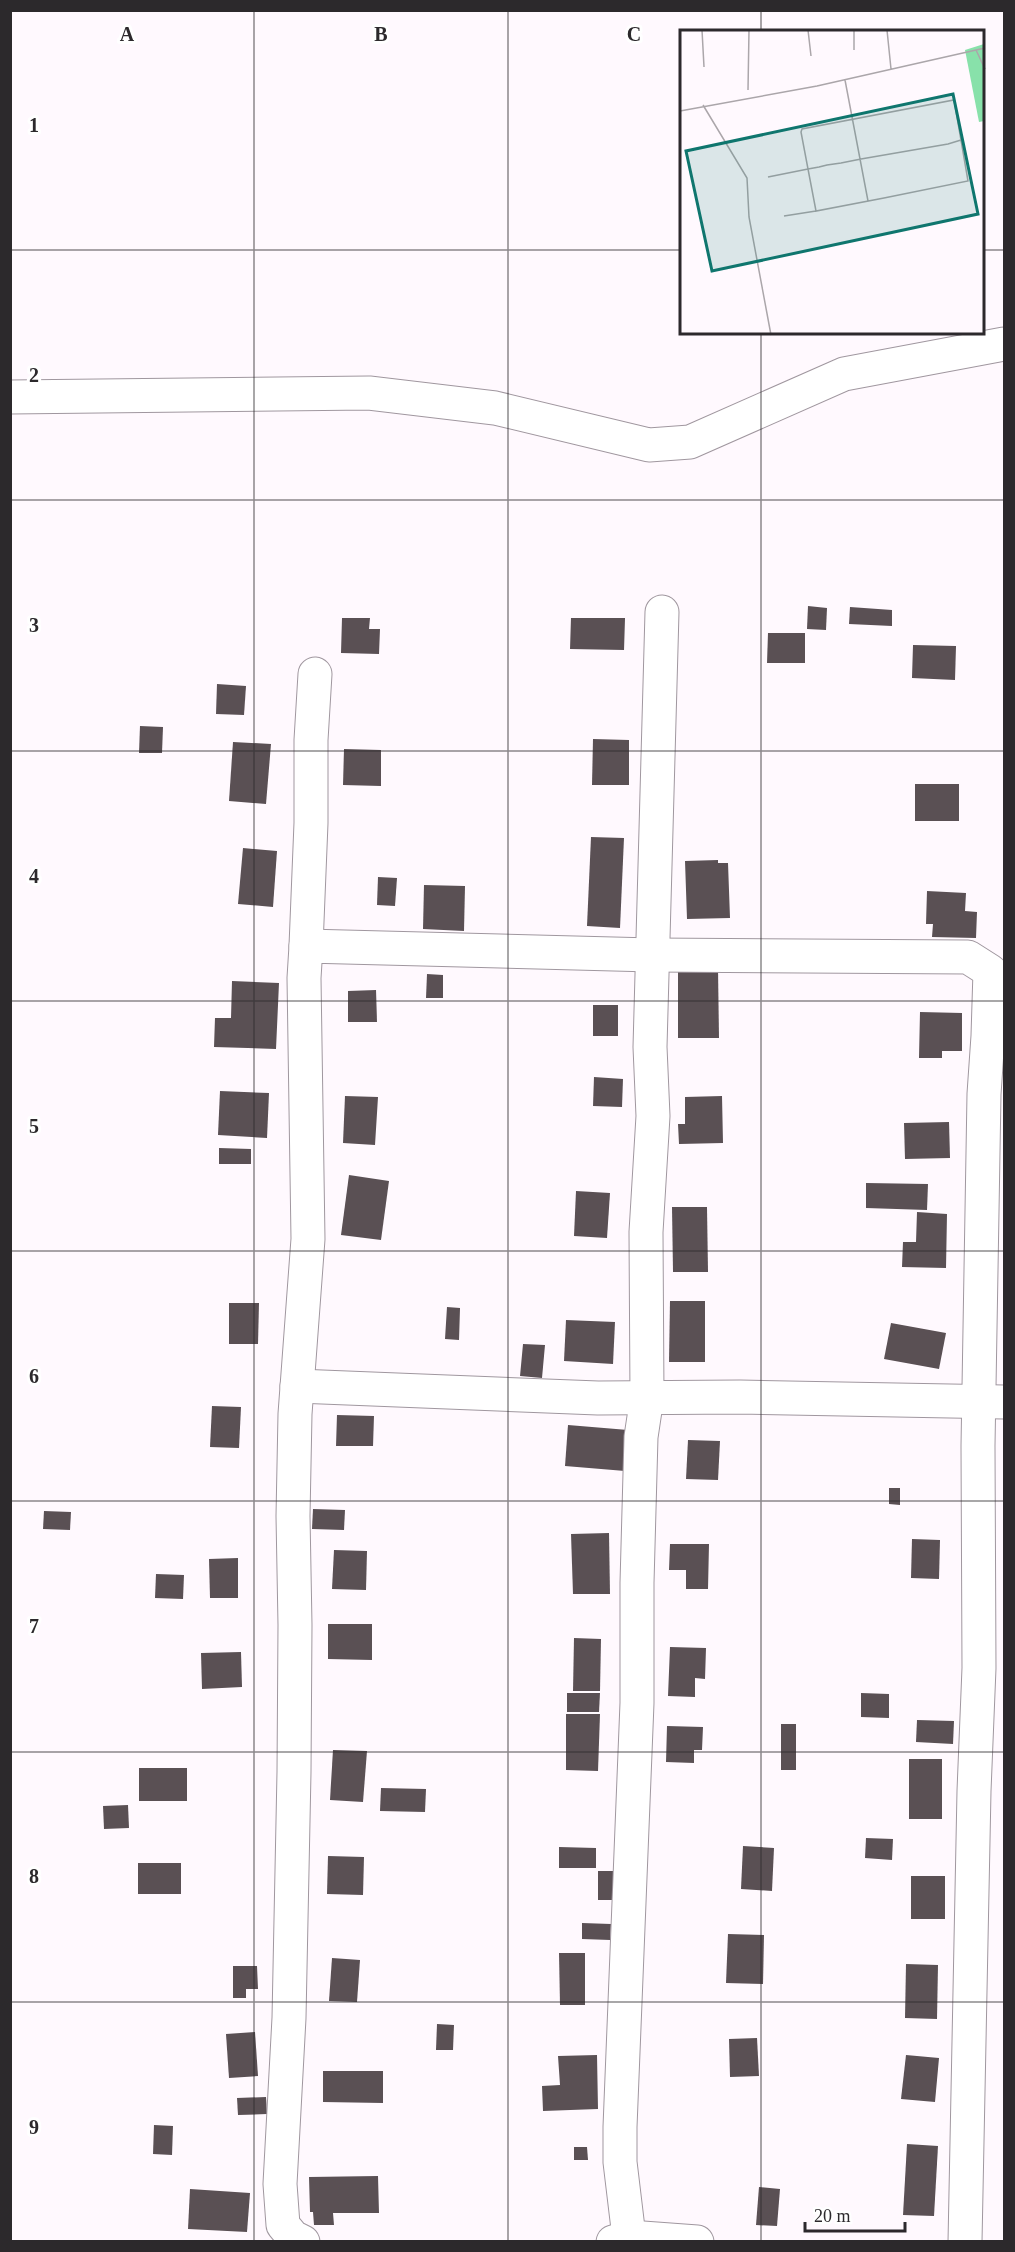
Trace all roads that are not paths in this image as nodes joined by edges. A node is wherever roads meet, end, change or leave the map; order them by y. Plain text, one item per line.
1 (1005, 344) edge
2 (10, 397) edge
3 (662, 612) dead end
4 (315, 674) dead end
5 (306, 946) junction
6 (652, 955) junction
7 (297, 1386) junction
8 (647, 1397) junction
9 (992, 1402) edge
10 (621, 2239) edge
11 (303, 2241) edge
12 (697, 2241) edge
13 (965, 2241) edge

1 - 2 street
3 - 6 street
4 - 5 street
5 - 6 street
5 - 7 street
6 - 8 street
6 - 9 street
7 - 8 street
7 - 11 street
8 - 9 street
8 - 10 street
9 - 13 street
10 - 12 street

